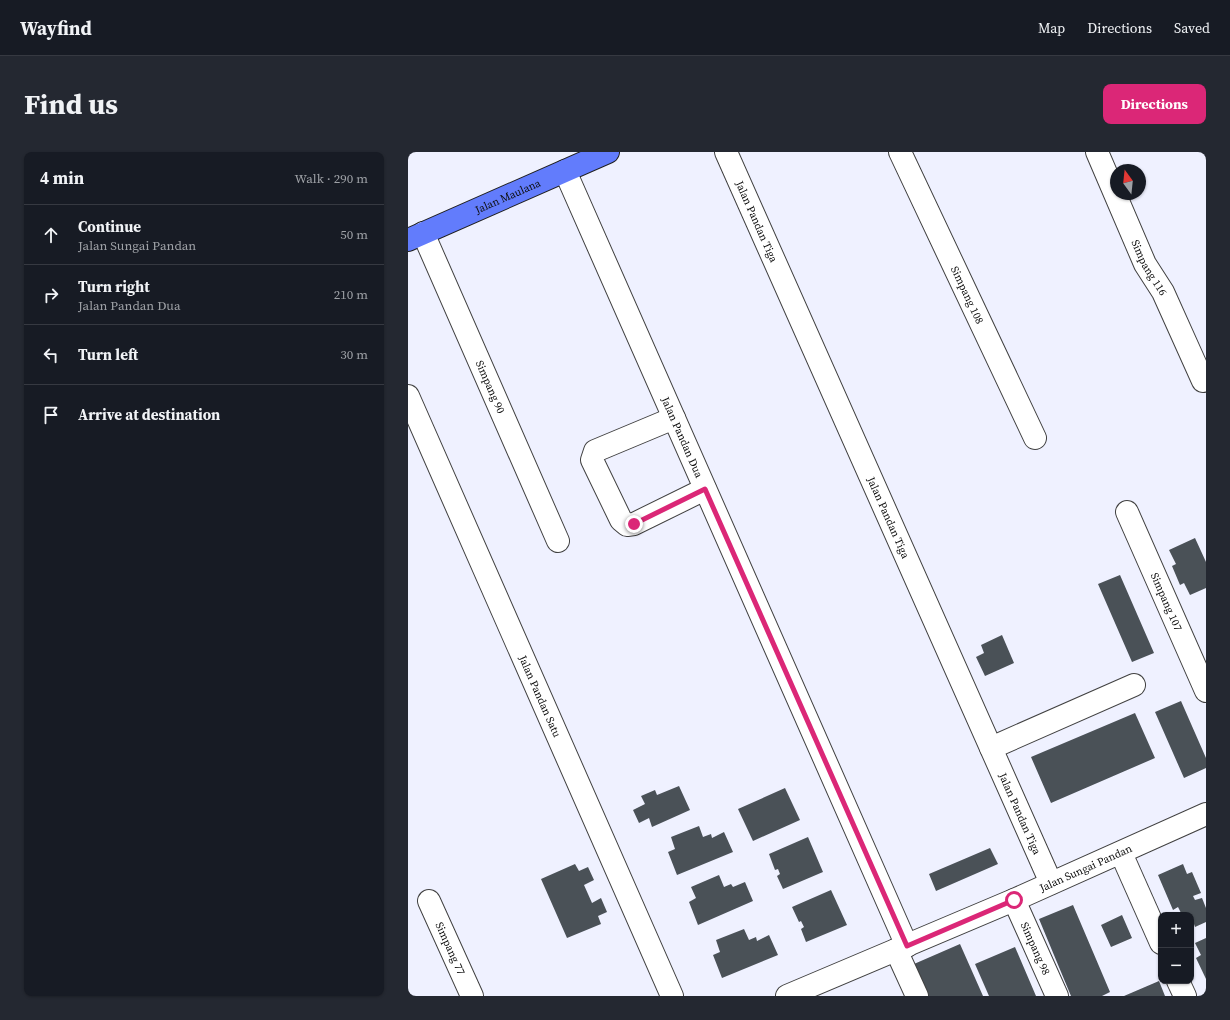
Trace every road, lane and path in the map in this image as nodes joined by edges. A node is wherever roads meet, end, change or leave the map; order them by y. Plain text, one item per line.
1 (900, 152) edge
2 (1097, 152) edge
3 (596, 154) edge
4 (731, 154) edge
5 (565, 171) junction
6 (416, 237) edge
7 (1203, 381) dead end
8 (408, 396) edge
9 (674, 418) junction
10 (1035, 438) dead end
11 (705, 489) junction
12 (1127, 512) dead end
13 (558, 541) dead end
14 (1134, 685) dead end
15 (1206, 691) edge
16 (991, 748) junction
17 (1206, 814) edge
18 (1121, 853) junction
19 (1051, 883) junction
20 (1014, 900) junction
21 (429, 901) dead end
22 (1158, 936) edge
23 (902, 948) junction
24 (1179, 984) edge
25 (472, 996) edge
26 (672, 996) edge
27 (787, 996) edge
28 (917, 996) edge
29 (1057, 996) edge
30 (1185, 996) edge

1 - 10 street, Simpang 108
2 - 7 street, Simpang 116
3 - 5 main road, Jalan Maulana
4 - 16 street, Jalan Pandan Tiga
5 - 6 main road, Jalan Maulana
5 - 9 street, Jalan Pandan Dua
6 - 13 street, Simpang 90
8 - 26 street, Jalan Pandan Satu
9 - 11 street, Jalan Pandan Dua
9 - 11 street
11 - 23 street, Jalan Pandan Dua
12 - 15 street, Simpang 107
14 - 16 street
16 - 19 street, Jalan Pandan Tiga
17 - 18 street, Jalan Sungai Pandan
18 - 19 street, Jalan Sungai Pandan
18 - 22 street
19 - 20 street, Jalan Sungai Pandan
20 - 23 street, Jalan Sungai Pandan
20 - 29 street, Simpang 98
21 - 25 street, Simpang 77
23 - 27 street, Jalan Sungai Pandan
23 - 28 street, Jalan Pandan Dua
24 - 30 street

